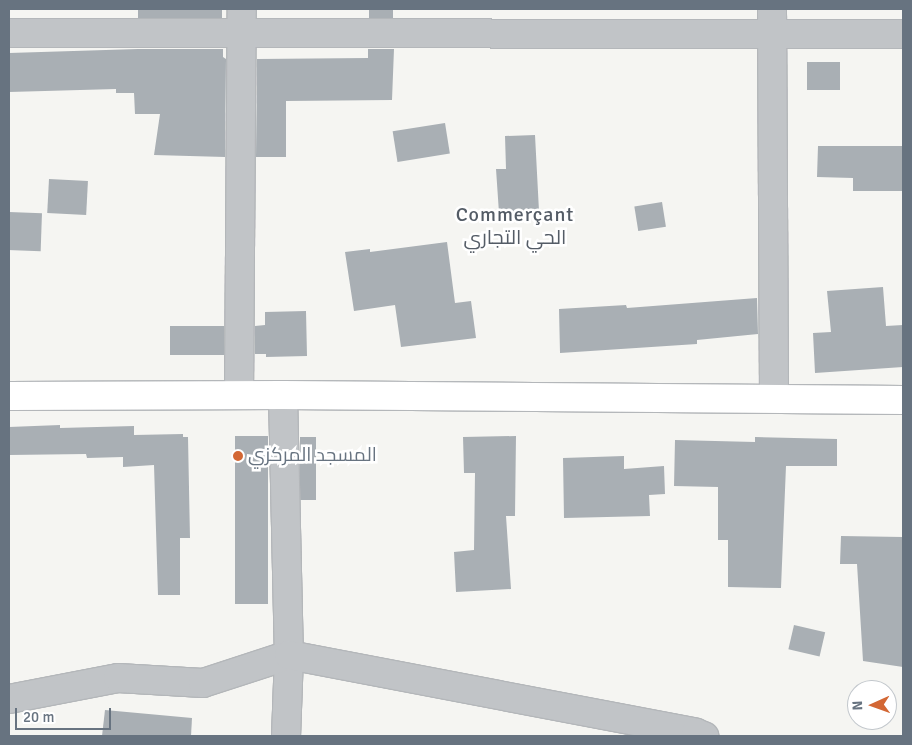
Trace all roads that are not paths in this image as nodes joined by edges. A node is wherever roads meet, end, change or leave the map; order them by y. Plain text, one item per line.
1 (241, 21) edge
2 (772, 22) edge
3 (9, 33) edge
4 (903, 34) edge
5 (239, 395) junction
6 (283, 395) junction
7 (9, 396) edge
8 (774, 398) junction
9 (903, 400) edge
10 (289, 655) junction
11 (9, 699) edge
12 (286, 736) edge
13 (704, 736) edge

1 - 2 street
1 - 3 street
1 - 5 street
2 - 4 street
2 - 8 street
5 - 6 main road
5 - 7 main road
6 - 8 main road
6 - 10 street
8 - 9 main road
10 - 11 street
10 - 12 street
10 - 13 street

